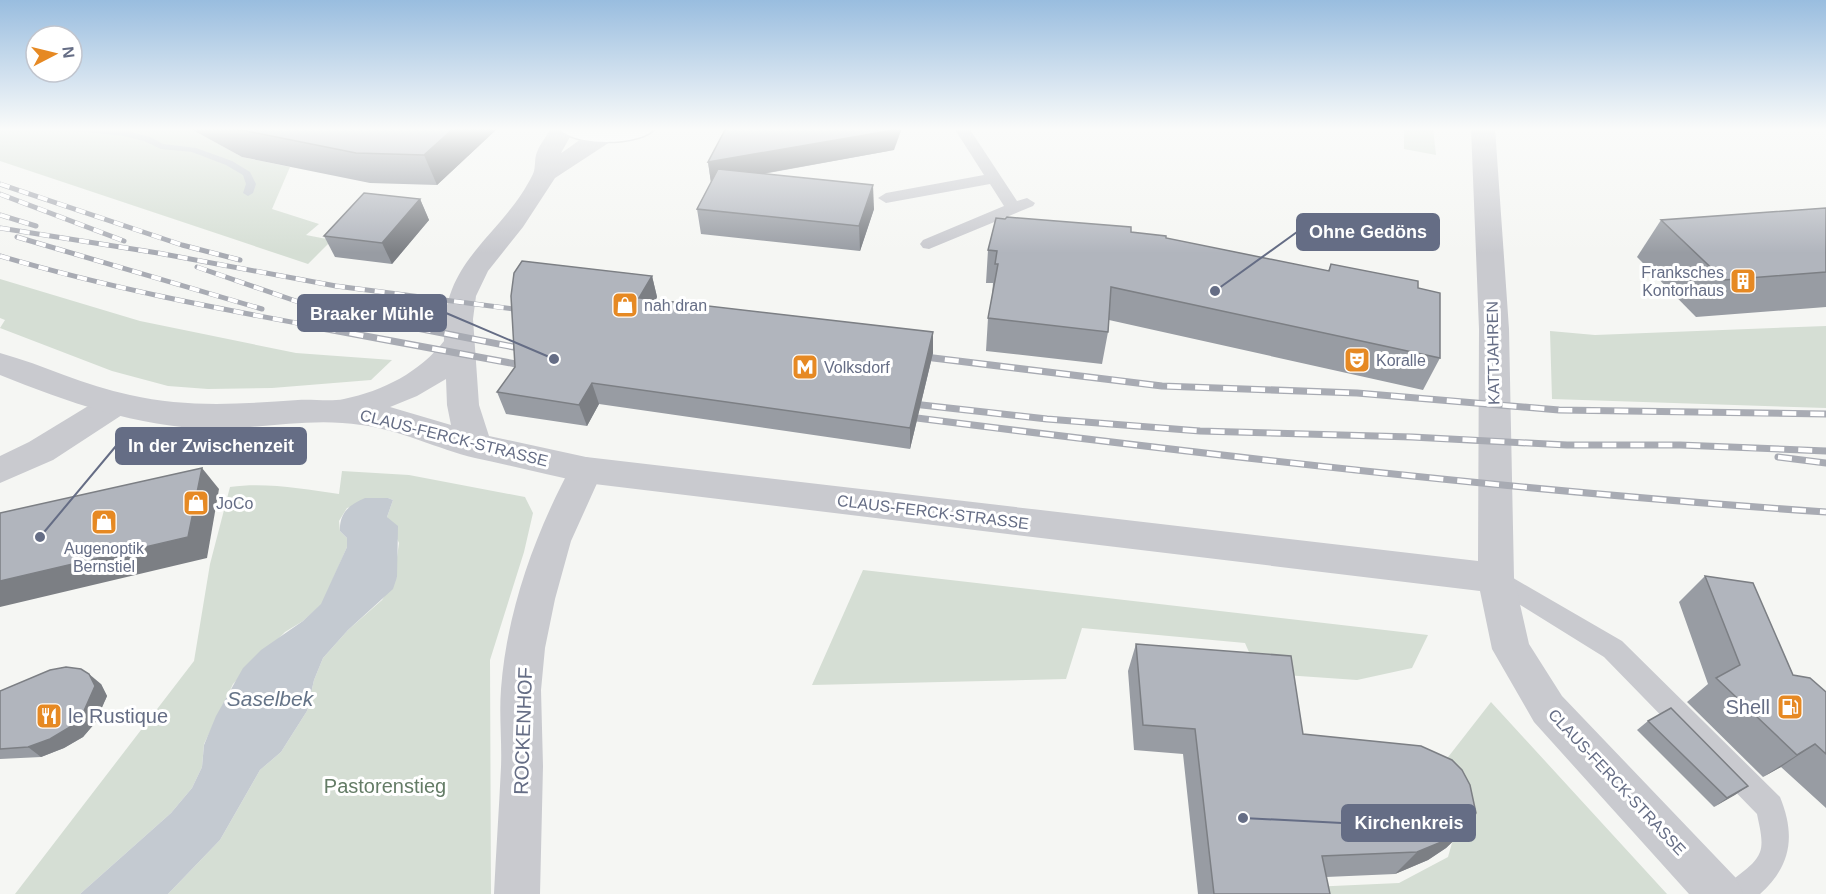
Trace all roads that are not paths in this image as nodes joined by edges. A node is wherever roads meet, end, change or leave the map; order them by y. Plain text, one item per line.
1 (546, 170) edge
2 (551, 170) edge
3 (990, 170) edge
4 (1485, 170) edge
5 (546, 173) junction
6 (995, 178) junction
7 (886, 198) dead end
8 (929, 244) dead end
9 (459, 343) junction
10 (0, 363) edge
11 (114, 405) junction
12 (342, 412) junction
13 (477, 446) junction
14 (0, 470) edge
15 (586, 470) junction
16 (1496, 578) junction
17 (517, 894) edge
18 (1720, 894) edge
19 (1737, 894) edge

1 - 5 street
2 - 5 street
3 - 6 lane
4 - 16 street, KATTJAHREN
5 - 9 street
6 - 7 lane
6 - 8 lane
9 - 12 street
9 - 13 street
10 - 11 street, CLAUS-FERCK-STRASSE
11 - 12 street, CLAUS-FERCK-STRASSE
11 - 14 street
12 - 13 street, CLAUS-FERCK-STRASSE
13 - 15 street, CLAUS-FERCK-STRASSE
15 - 16 street, CLAUS-FERCK-STRASSE
15 - 17 street, ROCKENHOF
16 - 18 street, CLAUS-FERCK-STRASSE
16 - 19 lane

